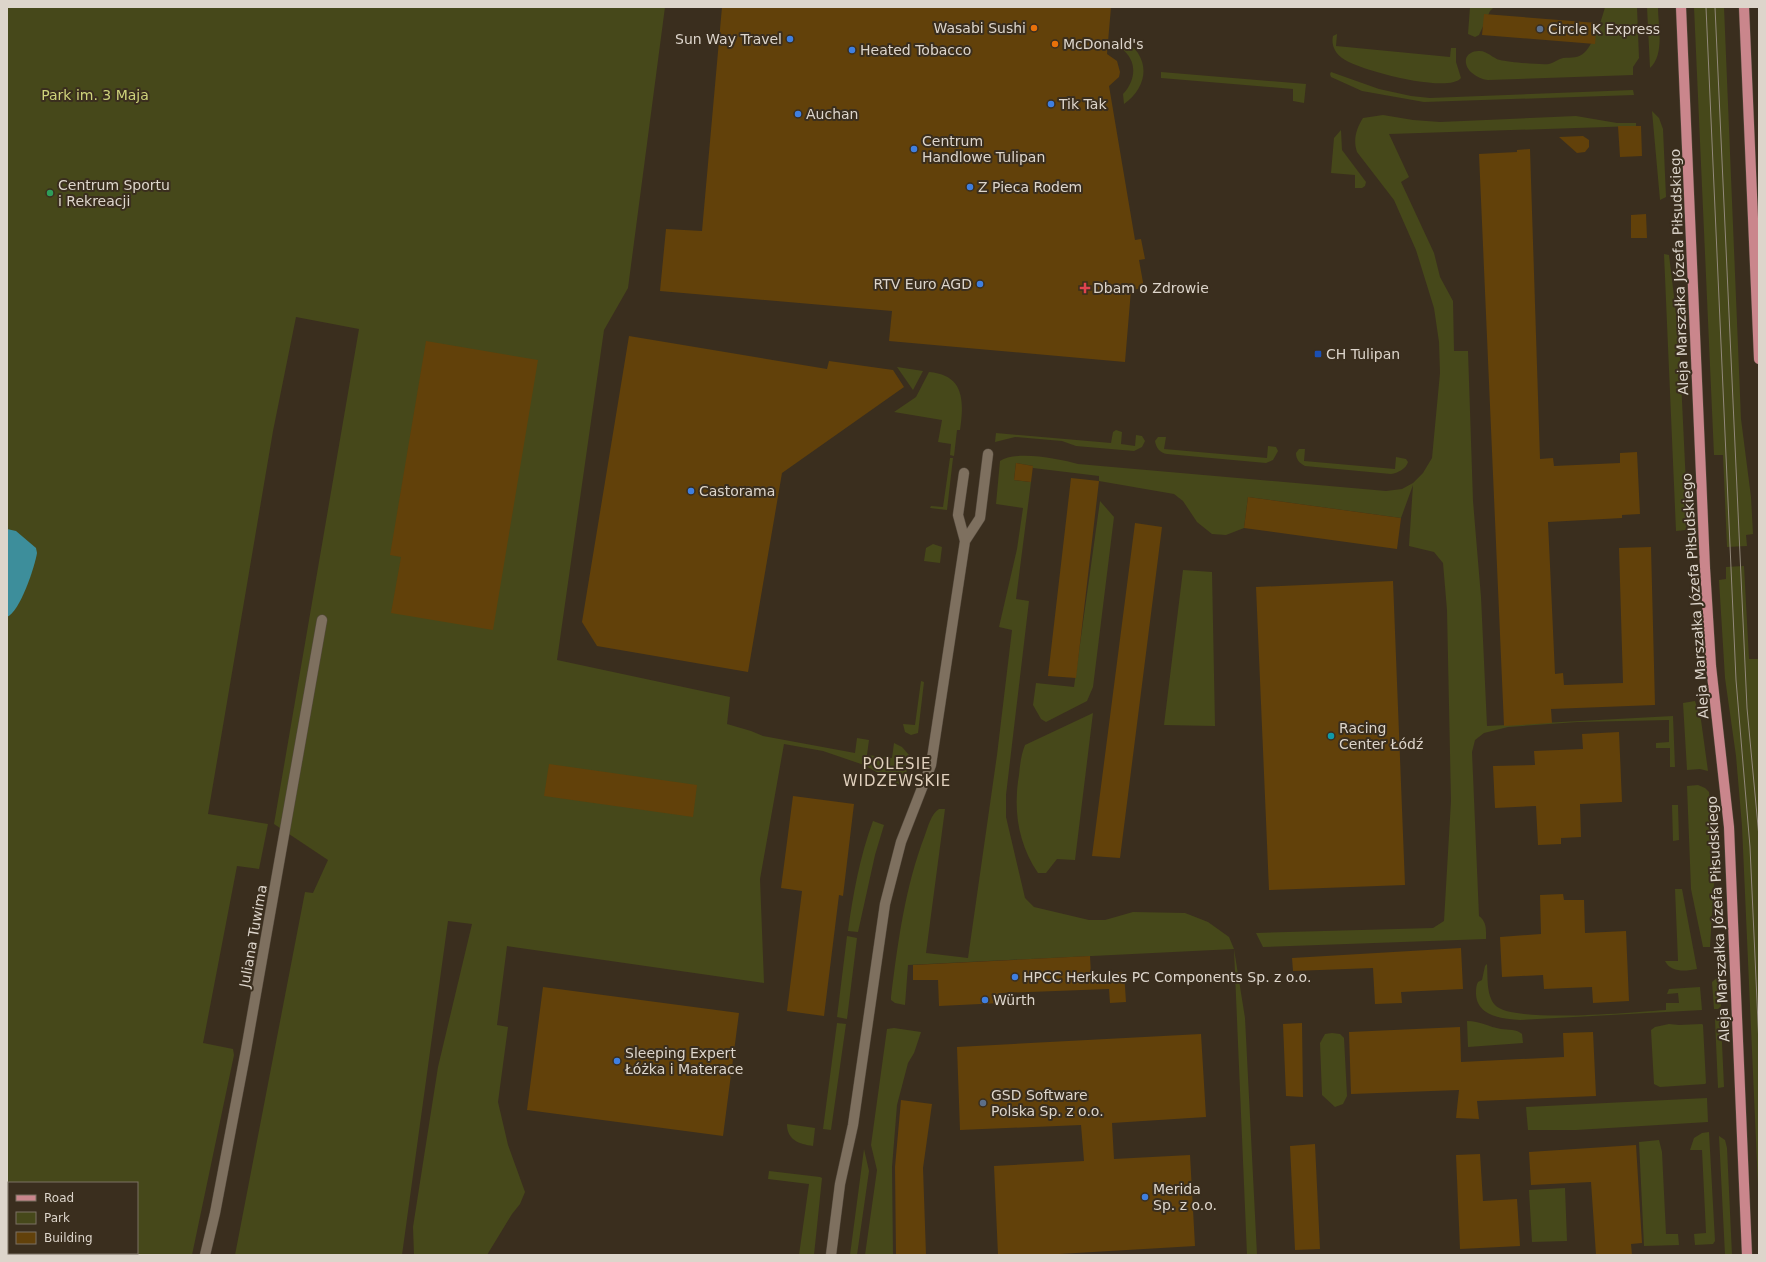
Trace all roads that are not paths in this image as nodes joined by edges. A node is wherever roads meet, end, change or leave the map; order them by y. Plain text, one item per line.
1 (1681, 7) edge
2 (1744, 7) edge
3 (1759, 359) edge
4 (988, 454) dead end
5 (964, 473) dead end
6 (965, 541) junction
7 (322, 620) dead end
8 (205, 1255) edge
9 (831, 1255) edge
10 (1747, 1255) edge

1 - 10 main road, Aleja Marszałka Józefa Piłsudskiego
2 - 3 main road
4 - 6 street
5 - 6 street
6 - 9 street
7 - 8 street, Juliana Tuwima

